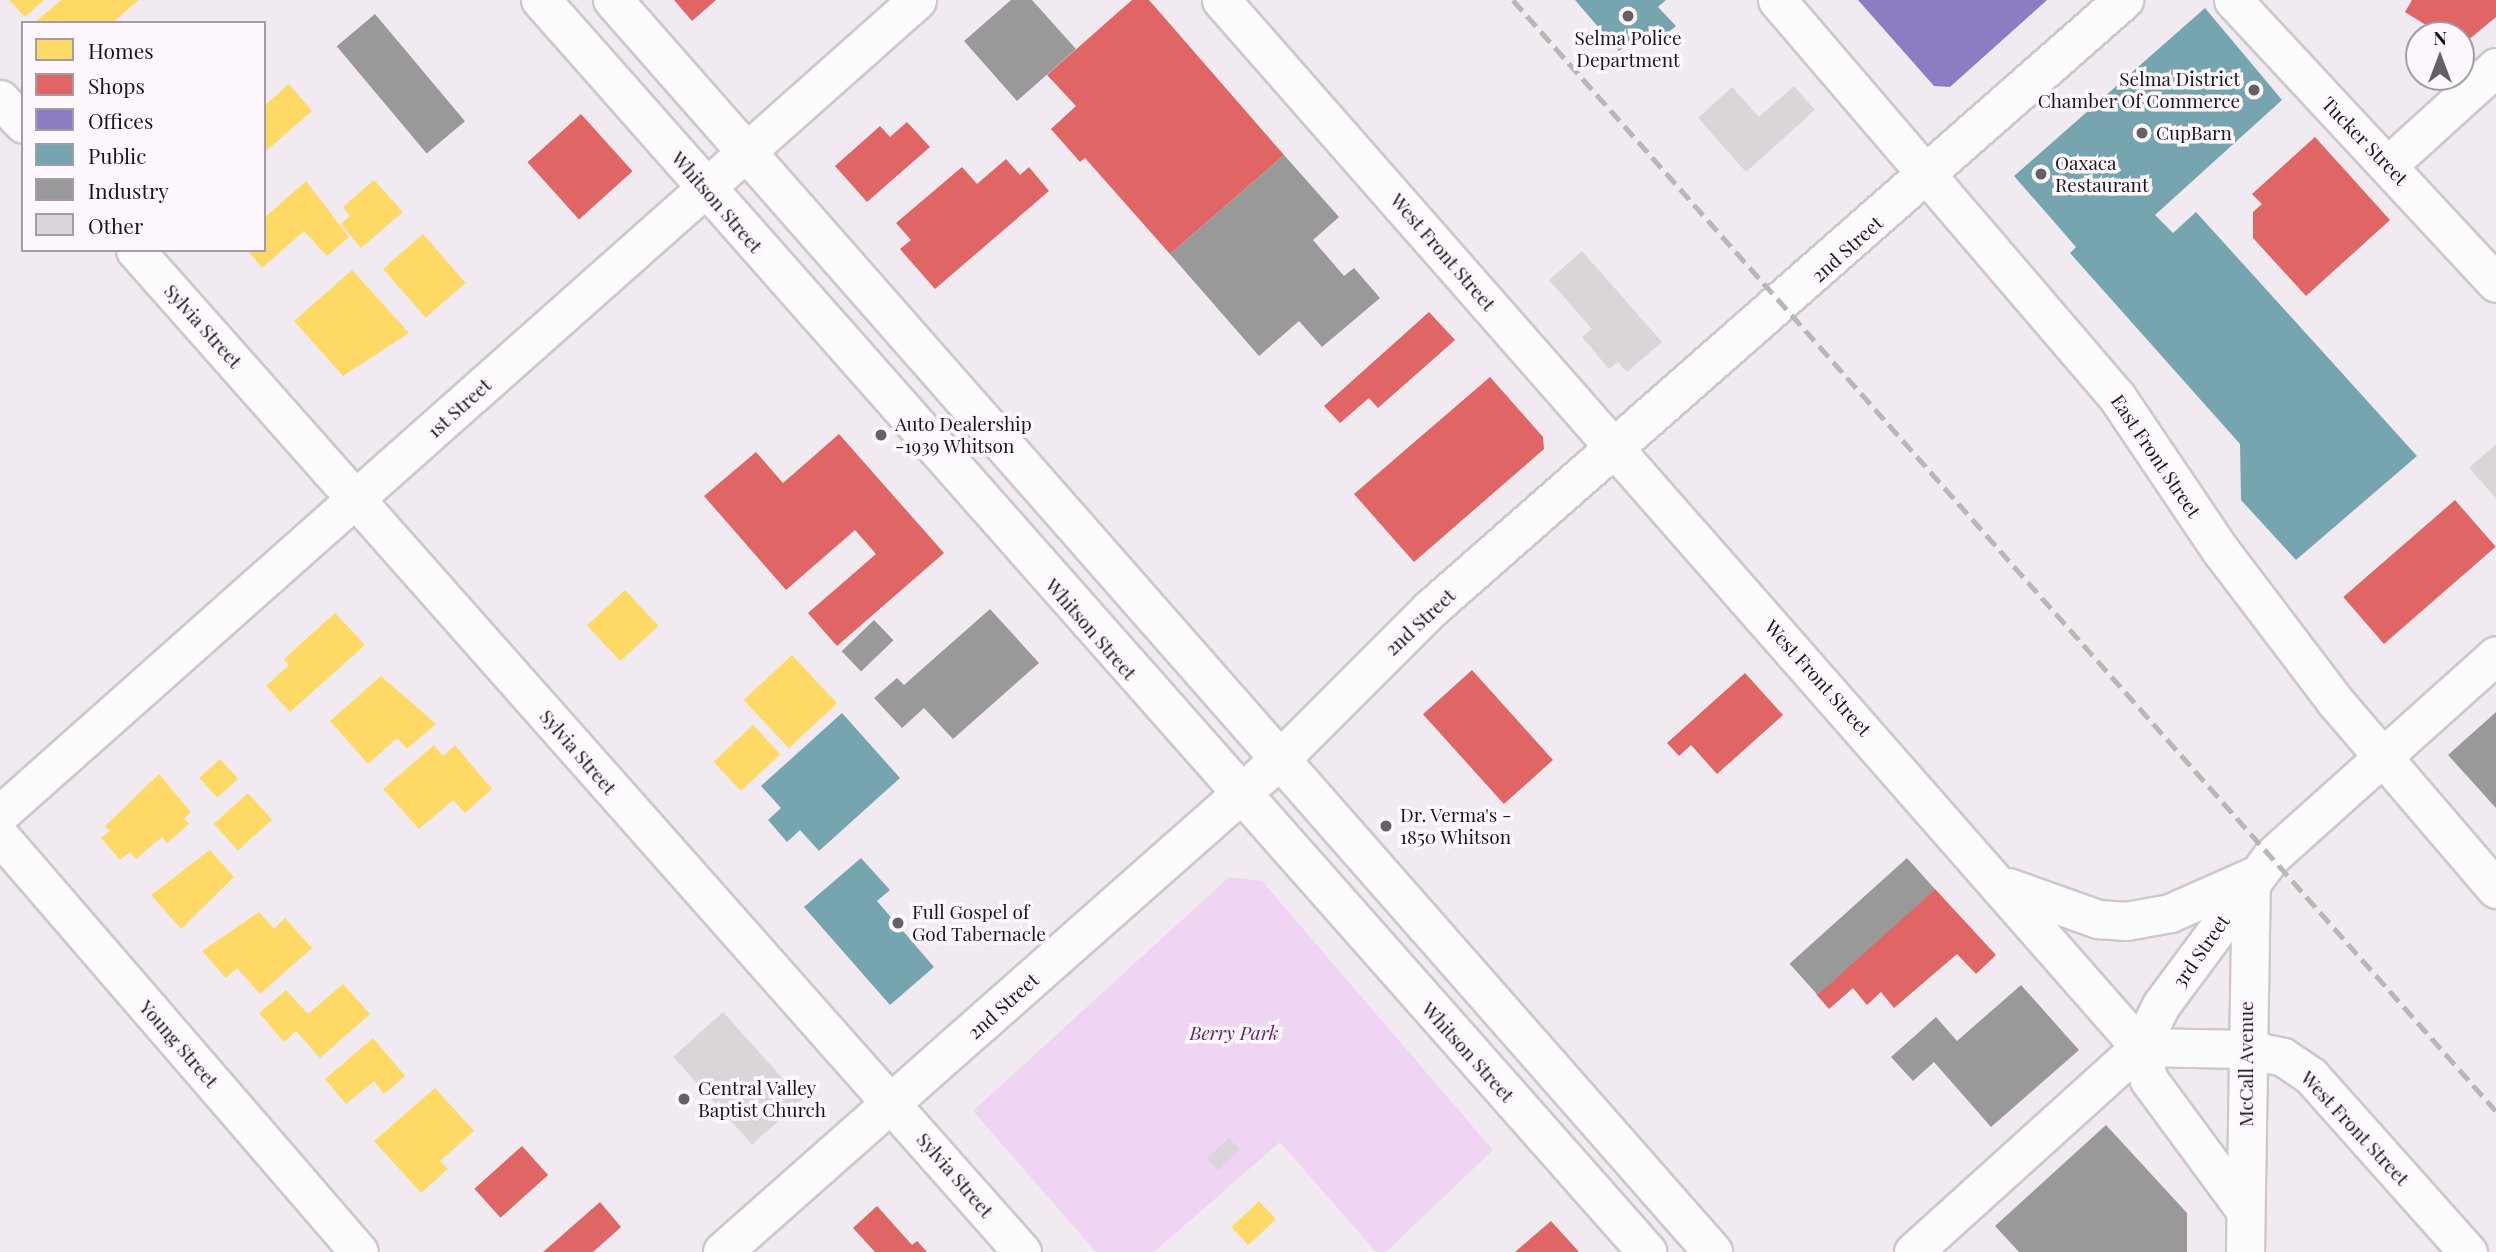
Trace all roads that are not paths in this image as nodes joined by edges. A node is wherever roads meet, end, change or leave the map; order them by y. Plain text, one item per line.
1 (541, 0) edge
2 (612, 0) edge
3 (917, 0) edge
4 (1221, 0) edge
5 (1777, 0) edge
6 (2124, 0) edge
7 (2233, 0) edge
8 (2496, 67) edge
9 (0, 99) edge
10 (21, 122) edge
11 (747, 149) junction
12 (2388, 165) junction
13 (1928, 178) junction
14 (704, 187) junction
15 (137, 252) edge
16 (2496, 283) edge
17 (1614, 452) junction
18 (358, 500) junction
19 (2496, 655) edge
20 (1283, 757) junction
21 (2381, 760) junction
22 (1239, 796) junction
23 (0, 814) edge
24 (0, 836) edge
25 (2252, 877) junction
26 (2004, 886) junction
27 (2496, 889) edge
28 (2140, 1047) junction
29 (2246, 1049) junction
30 (892, 1104) junction
31 (2245, 1210) junction
32 (359, 1252) edge
33 (723, 1252) edge
34 (1022, 1252) edge
35 (1647, 1252) edge
36 (1713, 1252) edge
37 (1913, 1252) edge
38 (2245, 1252) edge
39 (2468, 1252) edge

1 - 14 main road, Whitson Street
2 - 11 main road
3 - 11 street, 1st Street
4 - 17 street, West Front Street
5 - 13 street, East Front Street
6 - 13 main road, 2nd Street
7 - 12 street, Tucker Street
8 - 12 street
9 - 10 street
11 - 14 street, 1st Street
11 - 20 main road
12 - 16 street, Tucker Street
13 - 17 main road, 2nd Street
13 - 21 street, East Front Street
14 - 18 street, 1st Street
14 - 22 main road, Whitson Street
15 - 18 street, Sylvia Street
17 - 20 main road, 2nd Street
17 - 26 street, West Front Street
18 - 23 street, 1st Street
18 - 30 street, Sylvia Street
19 - 21 street, 3rd Street
20 - 22 main road, 2nd Street
20 - 36 main road
21 - 25 street, 3rd Street
21 - 27 street, East Front Street
22 - 30 main road, 2nd Street
22 - 35 main road, Whitson Street
24 - 32 street, Young Street
25 - 26 street
25 - 28 street, 3rd Street
25 - 29 street, McCall Avenue
26 - 28 street, West Front Street
28 - 29 street, West Front Street
28 - 31 street
28 - 37 street, 3rd Street
29 - 31 street, McCall Avenue
29 - 39 street, West Front Street
30 - 33 main road, 2nd Street
30 - 34 street, Sylvia Street
31 - 38 street, McCall Avenue

